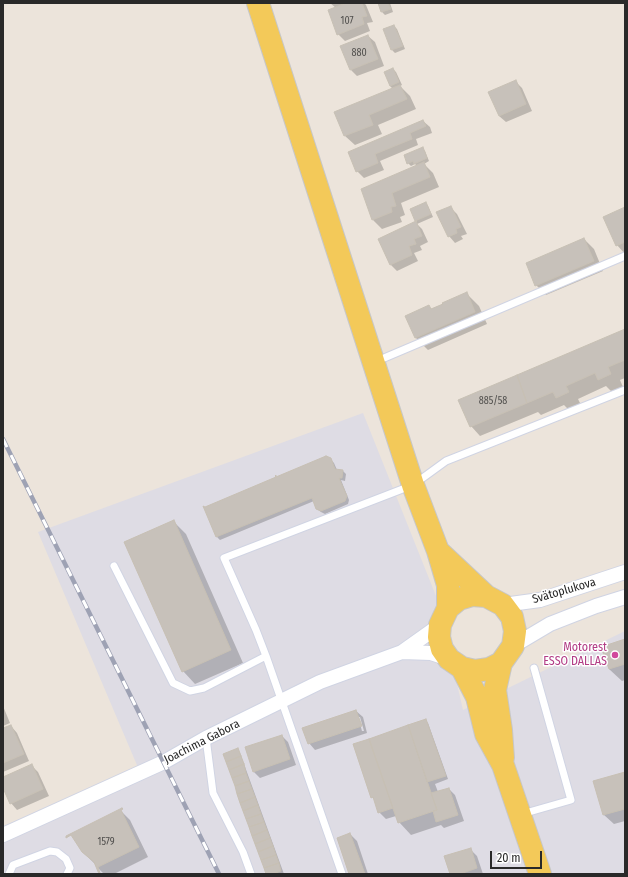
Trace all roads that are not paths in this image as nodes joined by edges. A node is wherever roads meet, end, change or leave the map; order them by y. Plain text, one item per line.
1 (258, 3) edge
2 (625, 256) edge
3 (373, 363) junction
4 (625, 390) edge
5 (413, 485) junction
6 (438, 551) junction
7 (114, 566) dead end
8 (625, 572) edge
9 (625, 597) edge
10 (494, 600) junction
11 (444, 616) junction
12 (402, 652) junction
13 (507, 654) junction
14 (266, 656) junction
15 (456, 663) junction
16 (534, 668) dead end
17 (282, 701) junction
18 (206, 738) junction
19 (503, 765) junction
20 (520, 814) junction
21 (3, 835) edge
22 (9, 874) edge
23 (67, 874) edge
24 (252, 874) edge
25 (342, 874) edge
26 (540, 874) edge

1 - 3 main road
2 - 3 lane
3 - 5 main road
4 - 5 lane
5 - 6 main road
5 - 14 lane
6 - 10 main road
6 - 11 main road
7 - 14 lane
8 - 10 street, Svätoplukova
9 - 13 street, Svätoplukova
10 - 11 main road
10 - 13 main road
11 - 12 street, Joachima Gabora
11 - 15 main road
12 - 15 street, Joachima Gabora
12 - 17 street, Joachima Gabora
13 - 15 main road
13 - 19 main road
14 - 17 lane
15 - 19 main road
16 - 20 lane
17 - 18 street, Joachima Gabora
17 - 25 lane
18 - 21 street, Joachima Gabora
18 - 24 lane
19 - 20 main road
20 - 26 main road
22 - 23 lane

